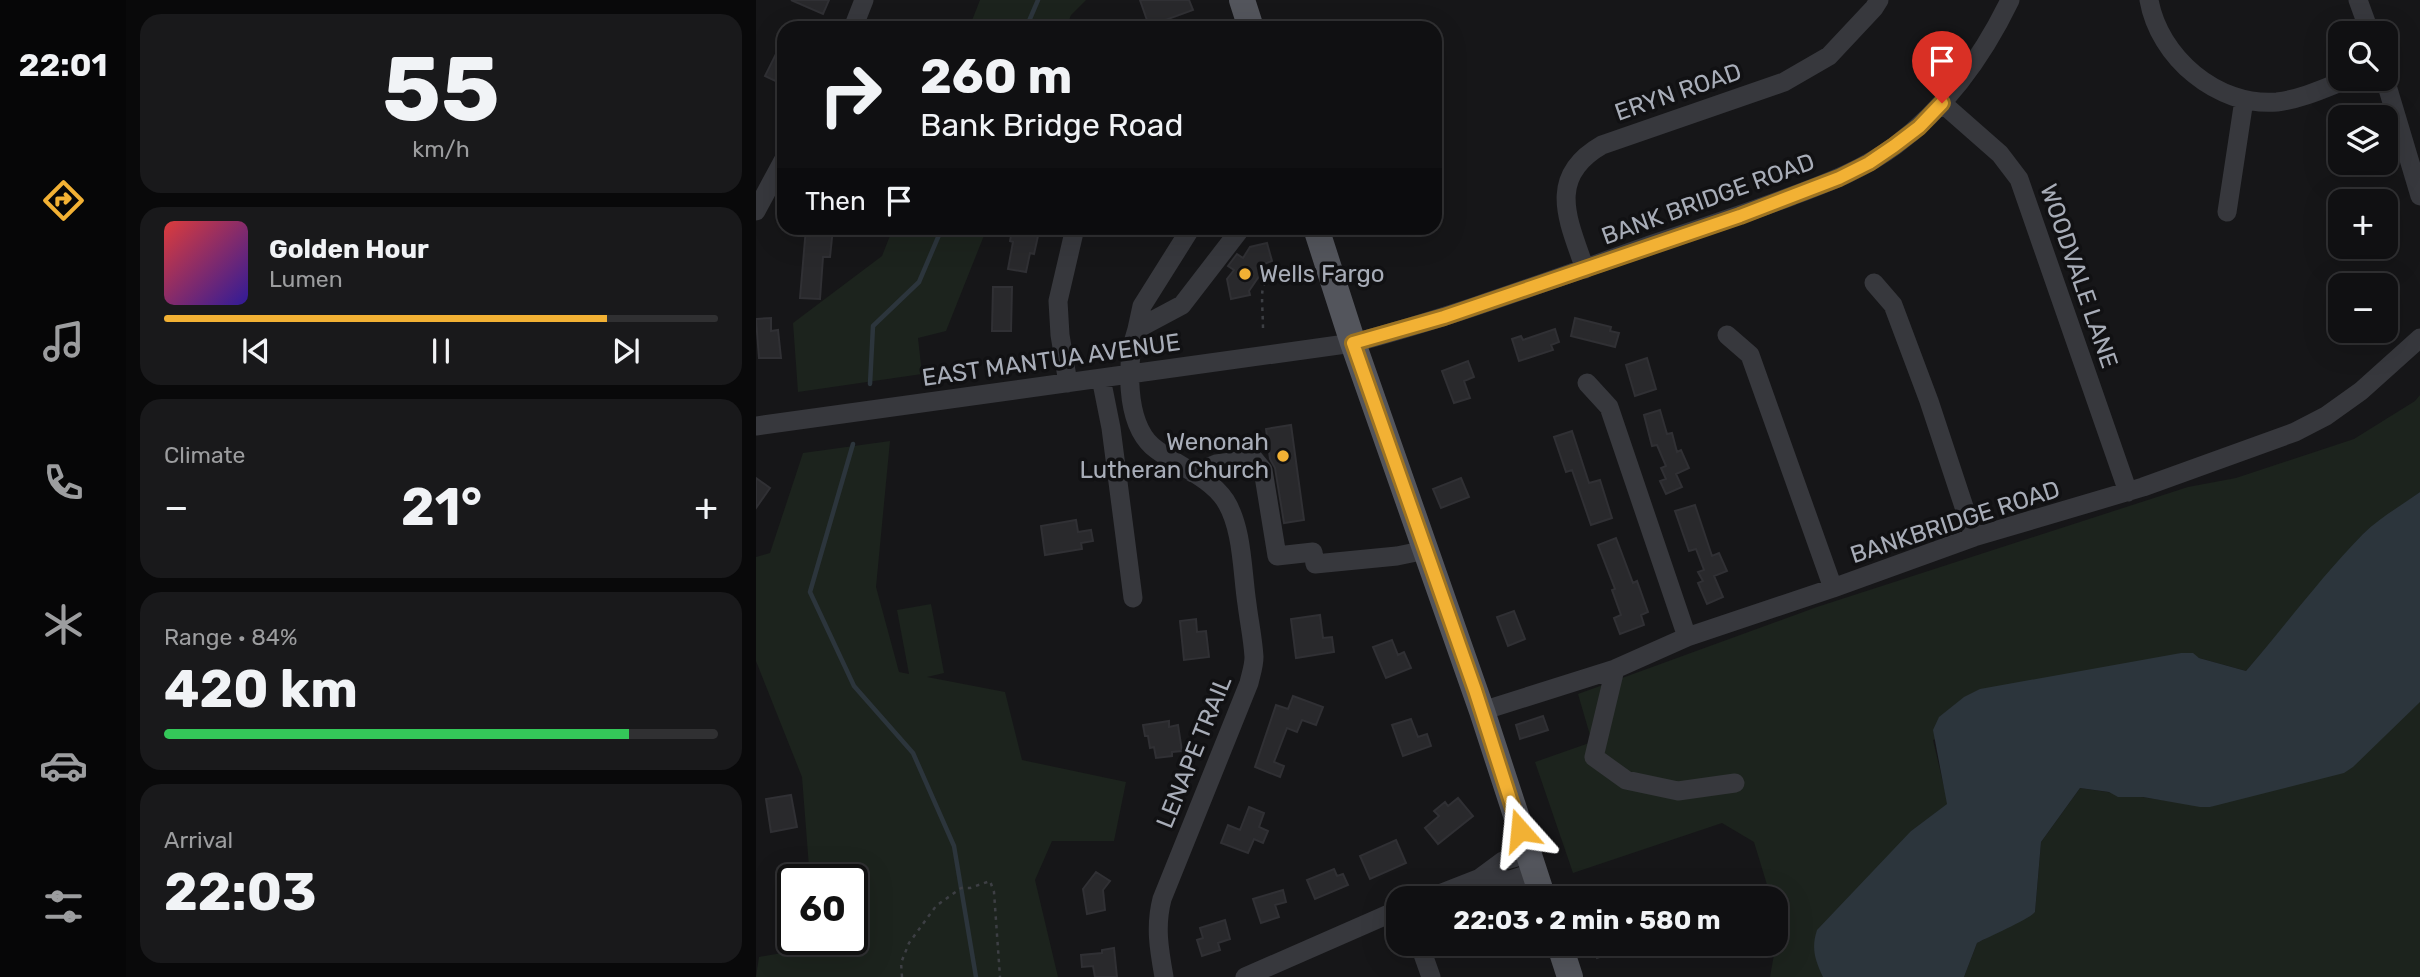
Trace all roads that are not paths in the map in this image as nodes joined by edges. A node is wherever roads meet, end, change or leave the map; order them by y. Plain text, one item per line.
1 (864, 0) edge
2 (1242, 0) edge
3 (1879, 0) edge
4 (2010, 0) edge
5 (2149, 0) edge
6 (2358, 0) edge
7 (856, 21) edge
8 (1249, 21) edge
9 (2366, 21) edge
10 (2328, 88) edge
11 (2389, 91) edge
12 (2244, 100) junction
13 (1942, 103) junction
14 (777, 172) edge
15 (2420, 196) edge
16 (757, 209) edge
17 (2227, 212) dead end
18 (1073, 235) edge
19 (1187, 235) edge
20 (1236, 235) edge
21 (1319, 235) edge
22 (1585, 269) junction
23 (1874, 283) dead end
24 (1137, 329) junction
25 (1727, 335) dead end
26 (2420, 338) edge
27 (1353, 343) junction
28 (1129, 375) junction
29 (1101, 378) junction
30 (1068, 383) junction
31 (1587, 383) dead end
32 (756, 426) edge
33 (1193, 473) junction
34 (2128, 492) junction
35 (1974, 537) junction
36 (1426, 550) junction
37 (1833, 588) junction
38 (1133, 598) dead end
39 (1687, 637) junction
40 (1615, 669) junction
41 (1482, 711) junction
42 (1735, 783) dead end
43 (1531, 863) junction
44 (1460, 886) edge
45 (1540, 886) edge
46 (1386, 915) edge
47 (1424, 956) edge
48 (1563, 956) edge
49 (1164, 977) edge
50 (1244, 977) edge
51 (1431, 977) edge
52 (1570, 977) edge

1 - 7 street
2 - 8 main road
3 - 22 street, ERYN ROAD
4 - 13 street, BANK BRIDGE ROAD
5 - 12 street
6 - 9 street
10 - 12 street
11 - 15 street
12 - 17 street
13 - 22 street, BANK BRIDGE ROAD
13 - 34 street, WOODVALE LANE
14 - 16 street
18 - 30 street
19 - 24 street, LENAPE TRAIL
20 - 24 street
21 - 27 main road
22 - 27 street, BANK BRIDGE ROAD
23 - 35 street
24 - 28 street, LENAPE TRAIL
25 - 37 street
26 - 34 street, BANKBRIDGE ROAD
27 - 28 street, EAST MANTUA AVENUE
27 - 36 main road
28 - 29 street, EAST MANTUA AVENUE
28 - 33 street, LENAPE TRAIL
29 - 30 street, EAST MANTUA AVENUE
29 - 38 street
30 - 32 street, EAST MANTUA AVENUE
31 - 39 street
33 - 36 street
33 - 49 street, LENAPE TRAIL
34 - 35 street, BANKBRIDGE ROAD
35 - 37 street, BANKBRIDGE ROAD
36 - 41 main road
37 - 39 street, BANKBRIDGE ROAD
39 - 40 street, BANKBRIDGE ROAD
40 - 41 street, BANKBRIDGE ROAD
40 - 42 street
41 - 43 main road
43 - 44 street
43 - 45 main road
46 - 50 street
47 - 51 street
48 - 52 main road

